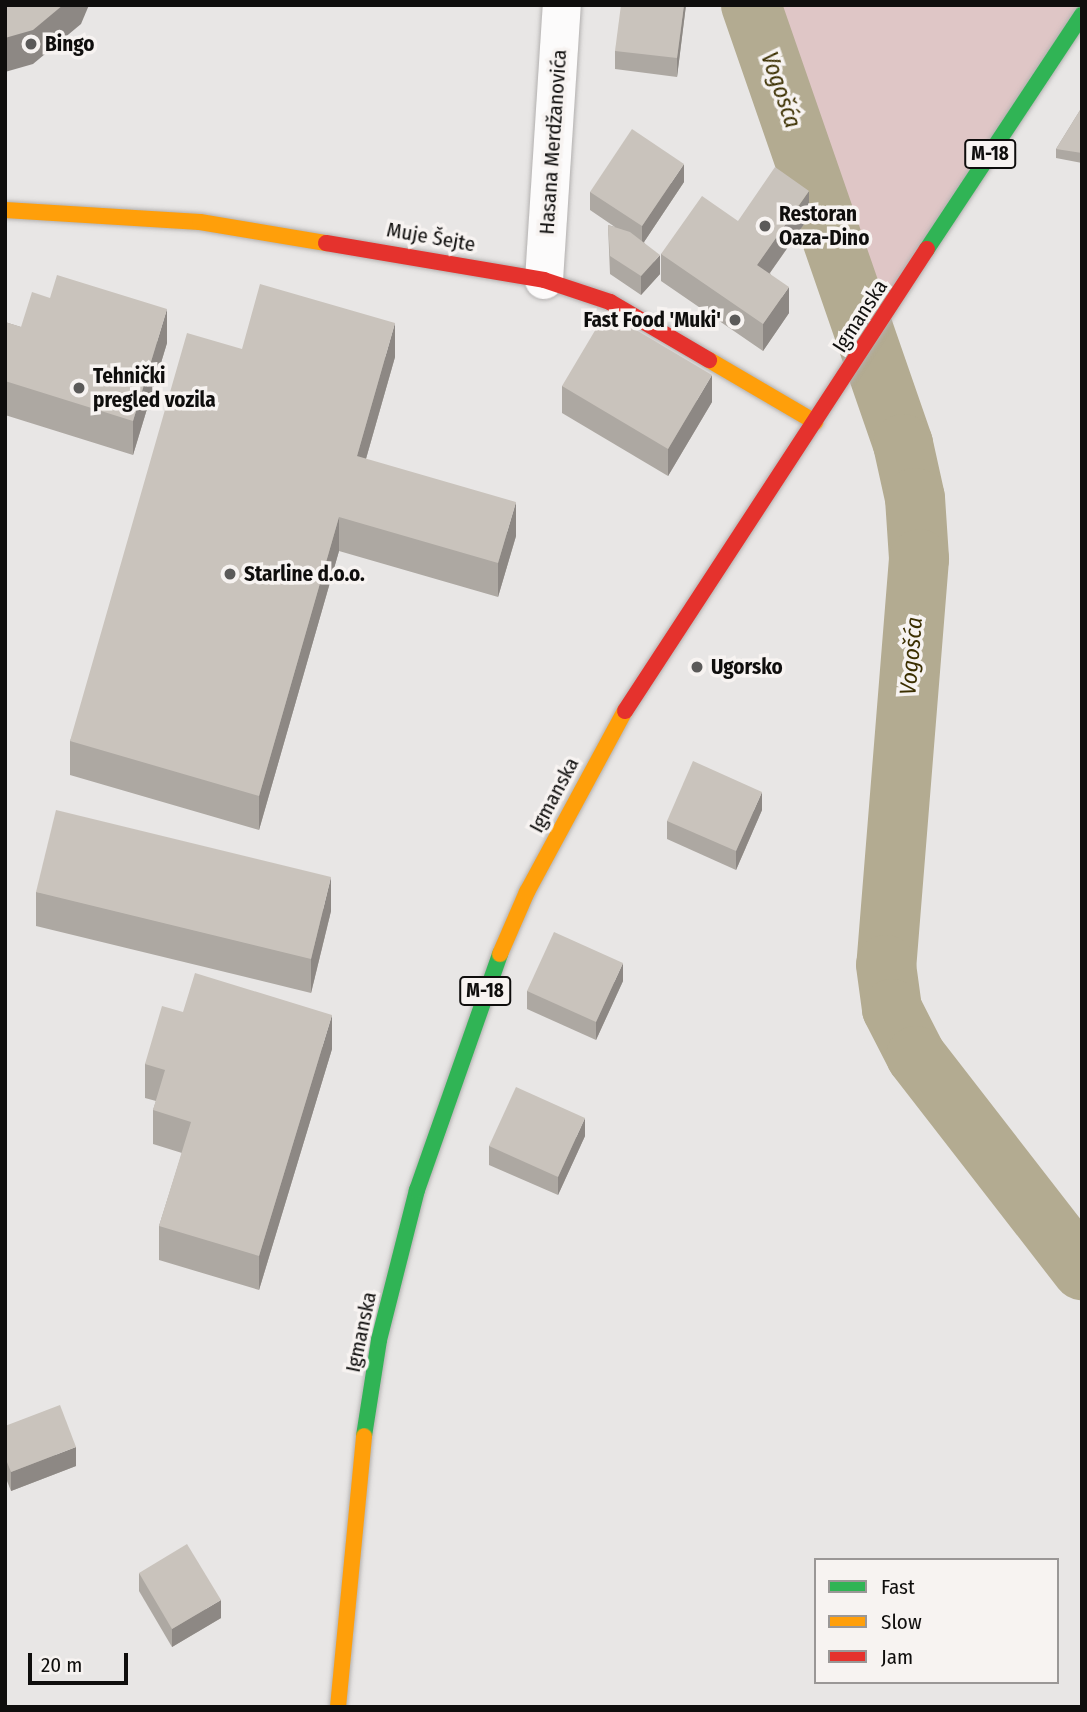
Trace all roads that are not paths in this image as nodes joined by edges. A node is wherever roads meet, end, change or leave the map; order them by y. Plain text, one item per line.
1 (562, 5) edge
2 (1082, 15) edge
3 (5, 210) edge
4 (544, 280) junction
5 (816, 422) junction
6 (338, 1707) edge

1 - 4 street, Hasana Merdžanovića
2 - 5 main road, Igmanska / M-18
3 - 4 main road, Muje Šejte
4 - 5 main road, Muje Šejte
5 - 6 main road, Igmanska / M-18

